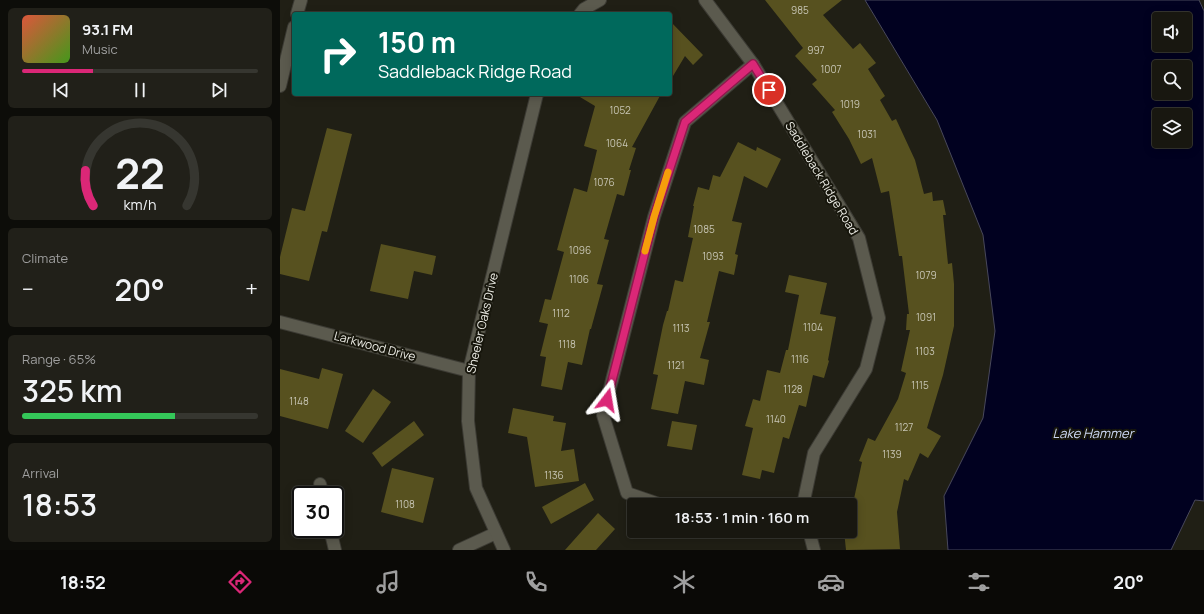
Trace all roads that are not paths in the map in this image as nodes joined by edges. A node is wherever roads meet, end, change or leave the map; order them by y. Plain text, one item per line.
1 (300, 0) edge
2 (600, 0) edge
3 (705, 0) edge
4 (297, 12) edge
5 (582, 12) edge
6 (292, 35) edge
7 (753, 64) junction
8 (280, 86) edge
9 (538, 96) edge
10 (280, 322) edge
11 (469, 370) junction
12 (642, 498) edge
13 (804, 498) edge
14 (496, 533) junction
15 (332, 538) edge
16 (811, 538) edge
17 (335, 550) edge
18 (459, 550) edge
19 (504, 550) edge
20 (814, 550) edge

1 - 4 street
2 - 5 street
3 - 7 street, Saddleback Ridge Road
6 - 8 street
7 - 12 street
7 - 13 street, Saddleback Ridge Road
9 - 11 street, Sheeler Oaks Drive
10 - 11 street, Larkwood Drive
11 - 14 street, Sheeler Oaks Drive
14 - 18 street
14 - 19 street, Sheeler Oaks Drive
15 - 17 street
16 - 20 street

